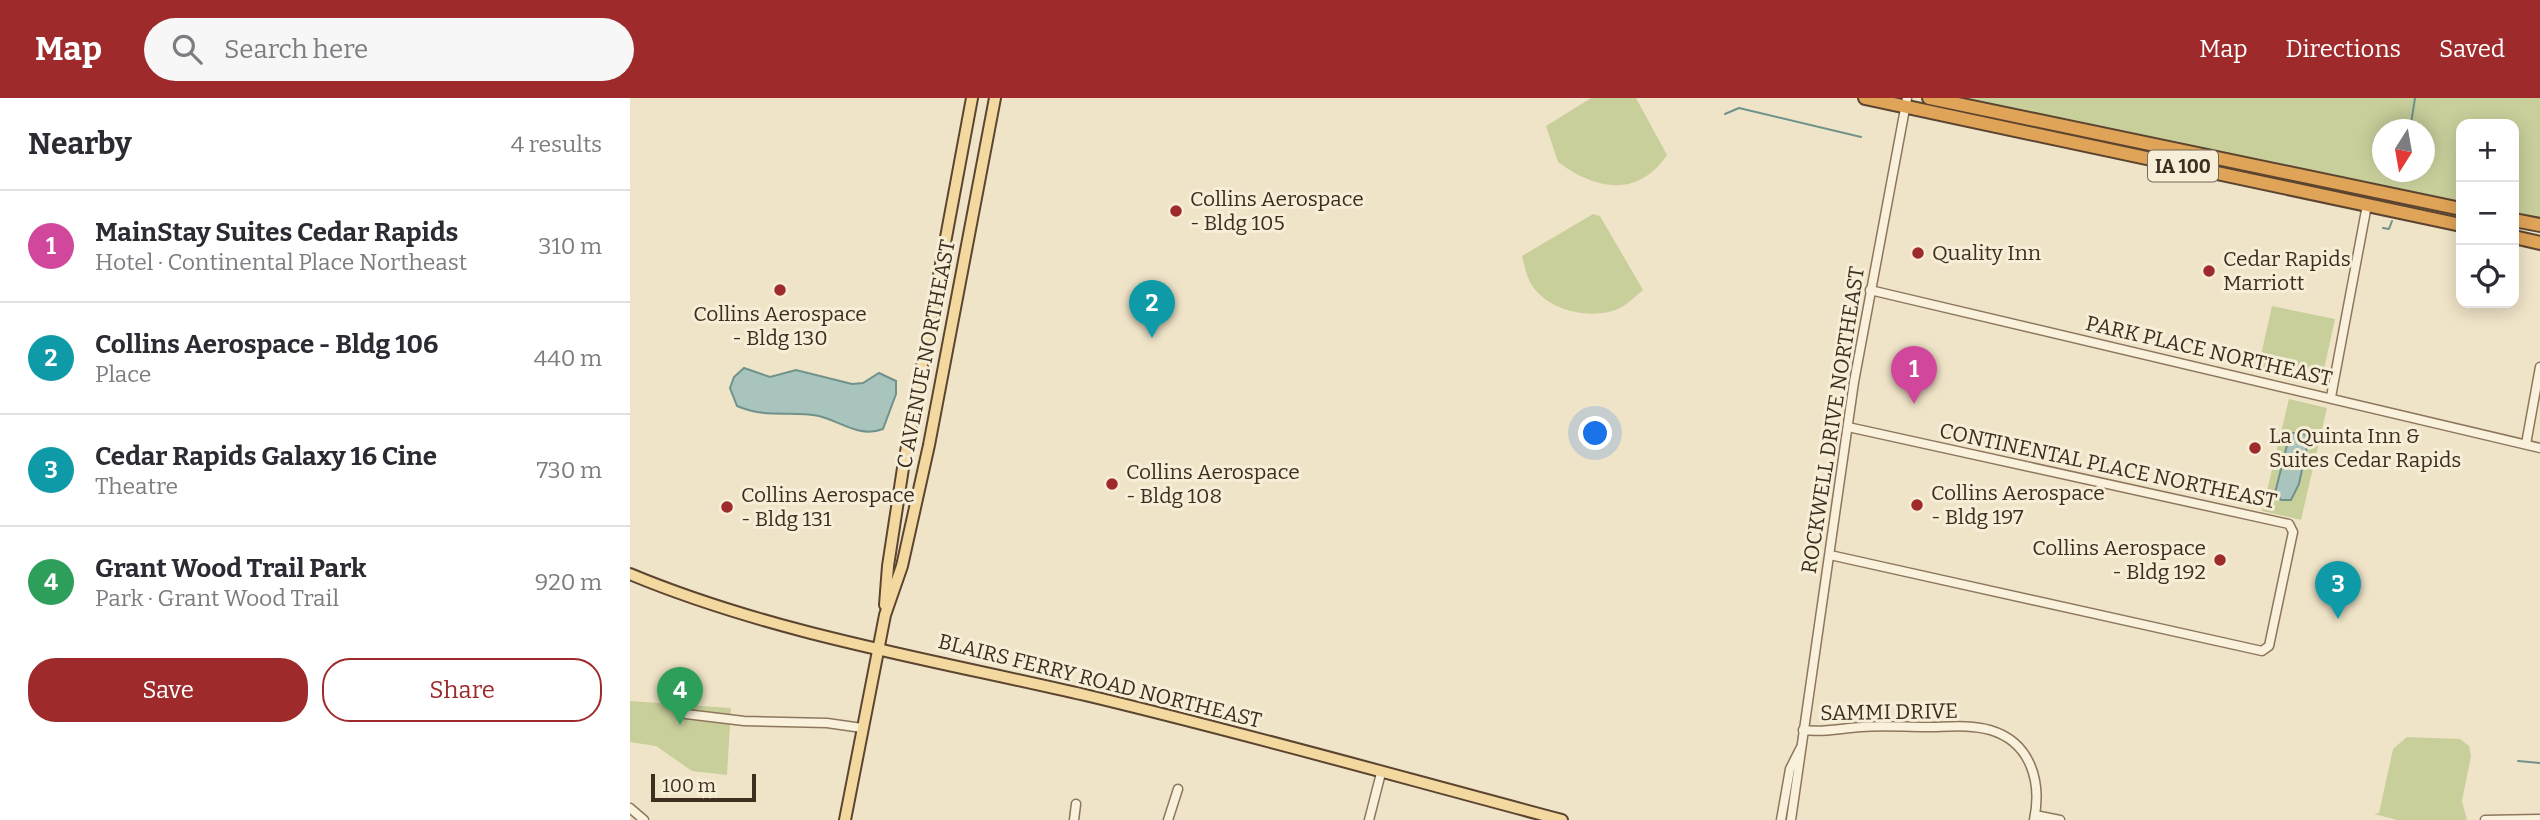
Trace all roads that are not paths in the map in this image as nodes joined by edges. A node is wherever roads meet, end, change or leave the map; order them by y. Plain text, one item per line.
1 (972, 98) edge
2 (995, 98) edge
3 (1865, 98) edge
4 (1929, 98) edge
5 (1906, 103) edge
6 (2367, 205) junction
7 (2456, 208) edge
8 (2456, 214) edge
9 (2519, 221) edge
10 (2456, 224) edge
11 (2540, 225) edge
12 (2519, 238) edge
13 (2540, 243) edge
14 (1870, 290) junction
15 (2540, 367) edge
16 (2331, 397) junction
17 (1848, 427) junction
18 (2526, 444) junction
19 (2540, 448) edge
20 (1830, 555) junction
21 (630, 574) edge
22 (885, 615) junction
23 (878, 648) junction
24 (686, 714) dead end
25 (862, 728) junction
26 (1803, 730) junction
27 (1800, 749) junction
28 (1381, 773) junction
29 (1178, 789) dead end
30 (1076, 804) dead end
31 (631, 812) edge
32 (2034, 817) edge
33 (2540, 819) edge
34 (644, 820) edge
35 (845, 820) edge
36 (1074, 820) edge
37 (1168, 820) edge
38 (1369, 820) edge
39 (1562, 820) edge
40 (1781, 820) edge
41 (1791, 820) edge
42 (2060, 820) edge
43 (2486, 820) edge

1 - 22 main road, C AVENUE NORTHEAST
2 - 22 main road, C AVENUE NORTHEAST
3 - 5 highway, IA 100
4 - 7 highway, IA 100
5 - 6 highway, IA 100
5 - 14 street, ROCKWELL DRIVE NORTHEAST
6 - 8 highway
6 - 10 highway, IA 100
6 - 16 street
9 - 11 highway
12 - 13 highway
14 - 16 street, PARK PLACE NORTHEAST
14 - 17 street, ROCKWELL DRIVE NORTHEAST
15 - 18 street
16 - 18 street, PARK PLACE NORTHEAST
17 - 20 street, ROCKWELL DRIVE NORTHEAST
17 - 20 street, CONTINENTAL PLACE NORTHEAST
18 - 19 street, PARK PLACE NORTHEAST
20 - 26 street, ROCKWELL DRIVE NORTHEAST
21 - 23 main road, BLAIRS FERRY ROAD NORTHEAST
22 - 23 main road, C AVENUE NORTHEAST
23 - 25 main road, C AVENUE NORTHEAST
23 - 28 main road, BLAIRS FERRY ROAD NORTHEAST
24 - 25 street
25 - 35 main road, C AVENUE NORTHEAST
26 - 27 street, ROCKWELL DRIVE NORTHEAST
26 - 32 street, SAMMI DRIVE
27 - 40 street, ROCKWELL DRIVE NORTHEAST
27 - 41 street, ROCKWELL DRIVE NORTHEAST
28 - 38 street
28 - 39 main road, BLAIRS FERRY ROAD NORTHEAST
29 - 37 street
30 - 36 street
31 - 34 street
32 - 42 street
33 - 43 street

